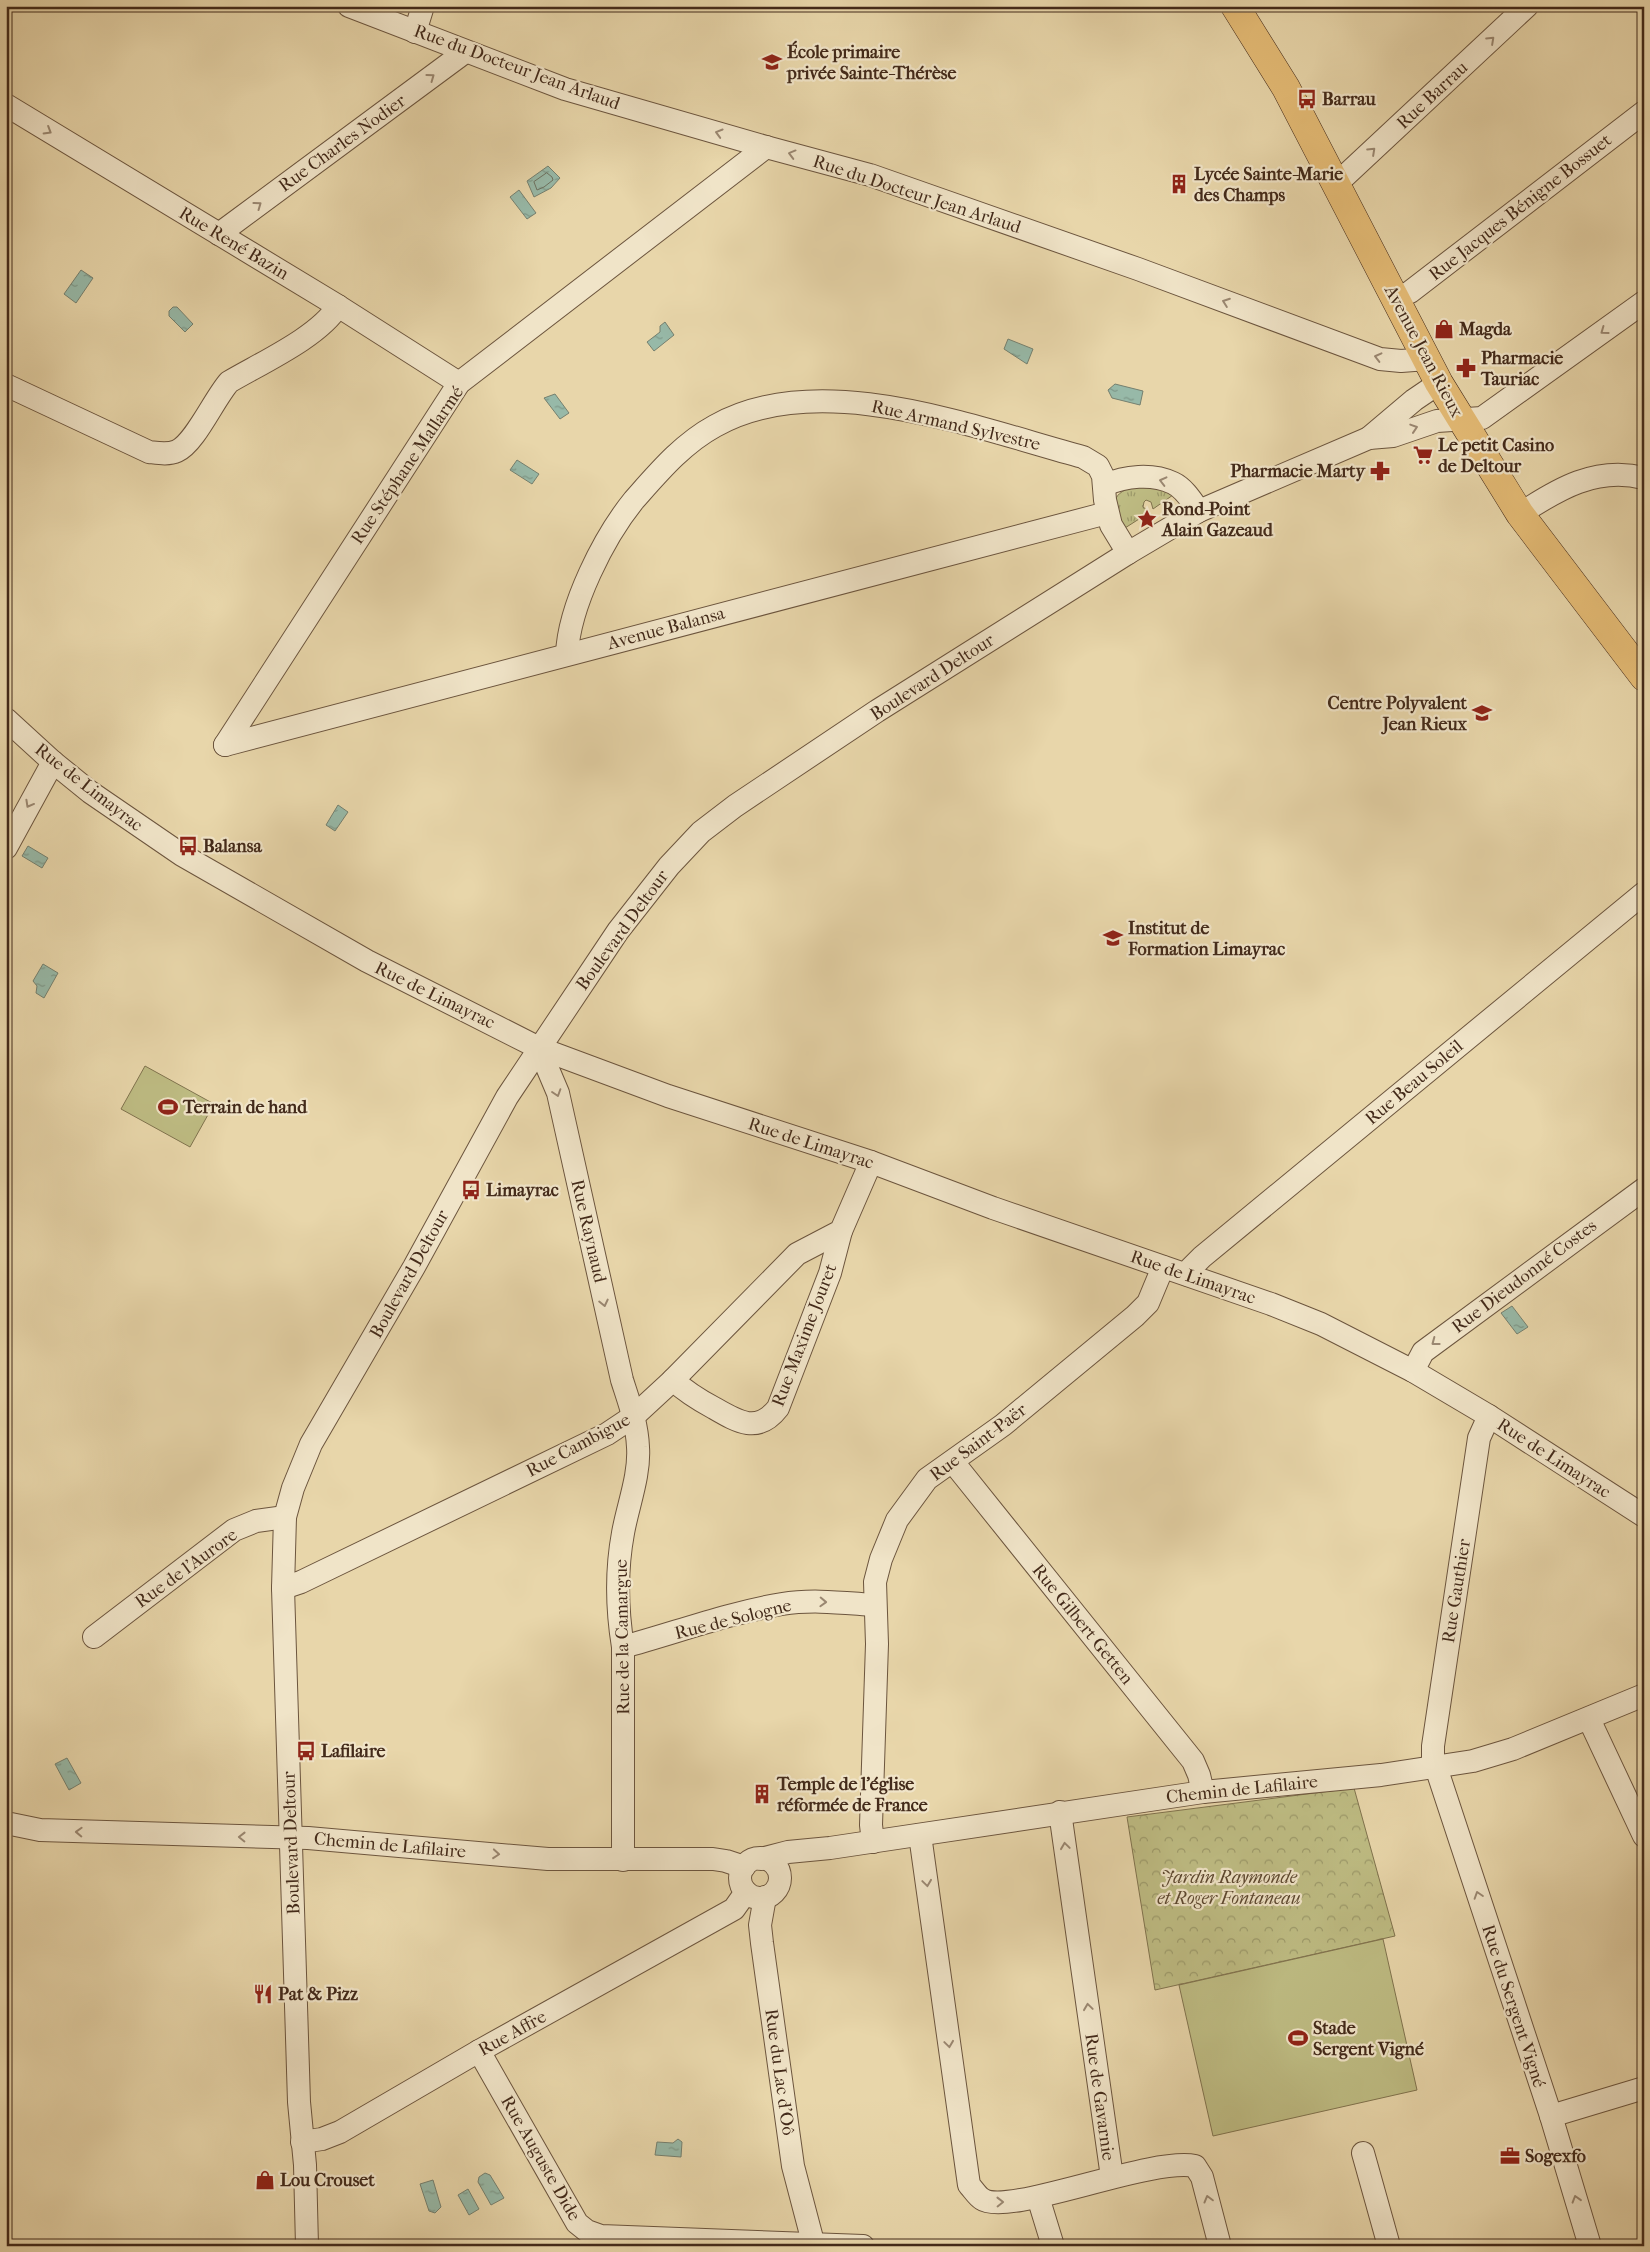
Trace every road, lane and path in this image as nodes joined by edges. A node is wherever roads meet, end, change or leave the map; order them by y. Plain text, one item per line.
1 (349, 6) edge
2 (423, 6) edge
3 (1235, 6) edge
4 (1527, 6) edge
5 (415, 32) junction
6 (465, 52) junction
7 (6, 106) edge
8 (1644, 112) edge
9 (766, 147) junction
10 (1335, 183) junction
11 (218, 234) junction
12 (1396, 299) junction
13 (1644, 302) edge
14 (338, 306) junction
15 (1433, 371) junction
16 (459, 383) junction
17 (6, 385) edge
18 (1460, 420) junction
19 (1369, 438) junction
20 (1644, 478) edge
21 (1105, 485) junction
22 (1199, 511) junction
23 (1107, 513) junction
24 (1520, 514) junction
25 (1128, 553) junction
26 (567, 654) junction
27 (1644, 677) edge
28 (6, 719) edge
29 (225, 745) joint
30 (53, 762) junction
31 (6, 848) edge
32 (1644, 893) edge
33 (539, 1048) junction
34 (871, 1162) junction
35 (1644, 1189) edge
36 (841, 1231) junction
37 (1163, 1267) junction
38 (1188, 1275) junction
39 (1413, 1371) junction
40 (673, 1380) junction
41 (634, 1416) junction
42 (1489, 1416) junction
43 (953, 1462) junction
44 (1644, 1516) edge
45 (285, 1517) junction
46 (283, 1588) junction
47 (874, 1605) junction
48 (94, 1637) dead end
49 (623, 1647) junction
50 (1644, 1695) edge
51 (1589, 1719) junction
52 (1436, 1768) junction
53 (1203, 1792) junction
54 (1060, 1812) junction
55 (6, 1823) edge
56 (920, 1835) junction
57 (1644, 1836) edge
58 (291, 1837) junction
59 (873, 1842) junction
60 (830, 1848) junction
61 (623, 1860) junction
62 (753, 1863) junction
63 (764, 1890) junction
64 (719, 1917) junction
65 (761, 1930) junction
66 (479, 2051) junction
67 (1644, 2088) edge
68 (1551, 2116) junction
69 (302, 2142) junction
70 (1363, 2153) dead end
71 (1112, 2177) junction
72 (1038, 2197) junction
73 (814, 2245) edge
74 (307, 2246) edge
75 (863, 2246) edge
76 (1053, 2246) edge
77 (1220, 2246) edge
78 (1389, 2246) edge
79 (1590, 2246) edge

1 - 5 street, Rue du Docteur Jean Arlaud
2 - 5 street
3 - 10 main road, Avenue Jean Rieux
10 -> 4 street, Rue Barrau
5 - 6 street, Rue du Docteur Jean Arlaud
9 -> 6 street, Rue du Docteur Jean Arlaud
11 -> 6 street, Rue Charles Nodier
7 -> 11 street, Rue René Bazin
8 - 12 street, Rue Jacques Bénigne Bossuet
15 -> 9 street, Rue du Docteur Jean Arlaud
9 - 16 street, Rue Stéphane Mallarmé
10 - 12 main road, Avenue Jean Rieux
11 - 14 street, Rue René Bazin
12 - 15 main road, Avenue Jean Rieux
13 -> 18 street, Boulevard Deltour
14 - 16 street, Rue René Bazin
14 - 17 street
15 - 18 main road, Avenue Jean Rieux
15 - 19 street, Boulevard Deltour
16 - 29 street, Rue Stéphane Mallarmé
19 -> 18 street, Boulevard Deltour
18 - 24 main road, Avenue Jean Rieux
19 - 22 street, Boulevard Deltour
20 - 24 street
22 -> 21 street
21 - 23 street
21 - 26 street, Rue Armand Sylvestre
22 - 25 street, Boulevard Deltour
23 - 25 street
23 - 26 street, Avenue Balansa
24 - 27 main road, Avenue Jean Rieux
25 - 33 street, Boulevard Deltour
26 - 29 street, Avenue Balansa
28 - 30 street, Rue de Limayrac
30 -> 31 street
30 - 33 street, Rue de Limayrac
32 - 38 street, Rue Beau Soleil
33 - 34 street, Rue de Limayrac
33 -> 41 street, Rue Raynaud
33 - 45 street, Boulevard Deltour
34 - 36 street
34 - 37 street, Rue de Limayrac
35 -> 39 street, Rue Dieudonné Costes
36 - 40 street, Rue Cambigue
36 - 40 street, Rue Maxime Jouret
37 - 38 street, Rue de Limayrac
37 - 43 street, Rue Saint-Paër
38 - 39 street, Rue de Limayrac
39 - 42 street, Rue de Limayrac
40 - 41 street, Rue Cambigue
41 - 46 street, Rue Cambigue
41 - 49 street, Rue de la Camargue
42 - 44 street, Rue de Limayrac
42 - 52 street, Rue Gauthier
43 - 47 street, Rue Saint-Paër
43 - 53 street, Rue Gilbert Getten
45 - 46 street, Boulevard Deltour
45 - 48 street, Rue de l'Aurore
46 - 58 street, Boulevard Deltour
49 -> 47 street, Rue de Sologne
47 - 59 street, Rue Saint-Paër
49 - 61 street, Rue de la Camargue
50 - 51 street, Chemin de Lafilaire
51 - 52 street, Chemin de Lafilaire
51 - 57 street
52 - 53 street, Chemin de Lafilaire
68 -> 52 street, Rue du Sergent Vigné
53 - 54 street, Chemin de Lafilaire
54 - 56 street, Chemin de Lafilaire
71 -> 54 street, Rue de Gavarnie
58 -> 55 street, Chemin de Lafilaire
56 - 59 street, Chemin de Lafilaire
56 -> 72 street, Rue de Gavarnie
58 -> 61 street, Chemin de Lafilaire
58 - 69 street, Boulevard Deltour
59 - 60 street, Chemin de Lafilaire
60 - 62 street, Chemin de Lafilaire
60 - 63 street, Chemin de Lafilaire
61 - 62 street, Chemin de Lafilaire
62 - 63 street
62 - 63 street, Chemin de Lafilaire
63 - 64 street, Rue Affre
63 - 65 street, Rue du Lac d'Oô
64 - 65 street
64 - 66 street, Rue Affre
65 - 73 street, Rue du Lac d'Oô
66 - 69 street, Rue Affre
66 - 73 street, Rue Auguste Dide
67 - 68 street
79 -> 68 street, Rue du Sergent Vigné
69 - 74 street, Boulevard Deltour
70 - 78 street
71 - 72 street, Rue de Gavarnie
77 -> 71 street
72 - 76 street
73 - 75 street, Rue Auguste Dide

